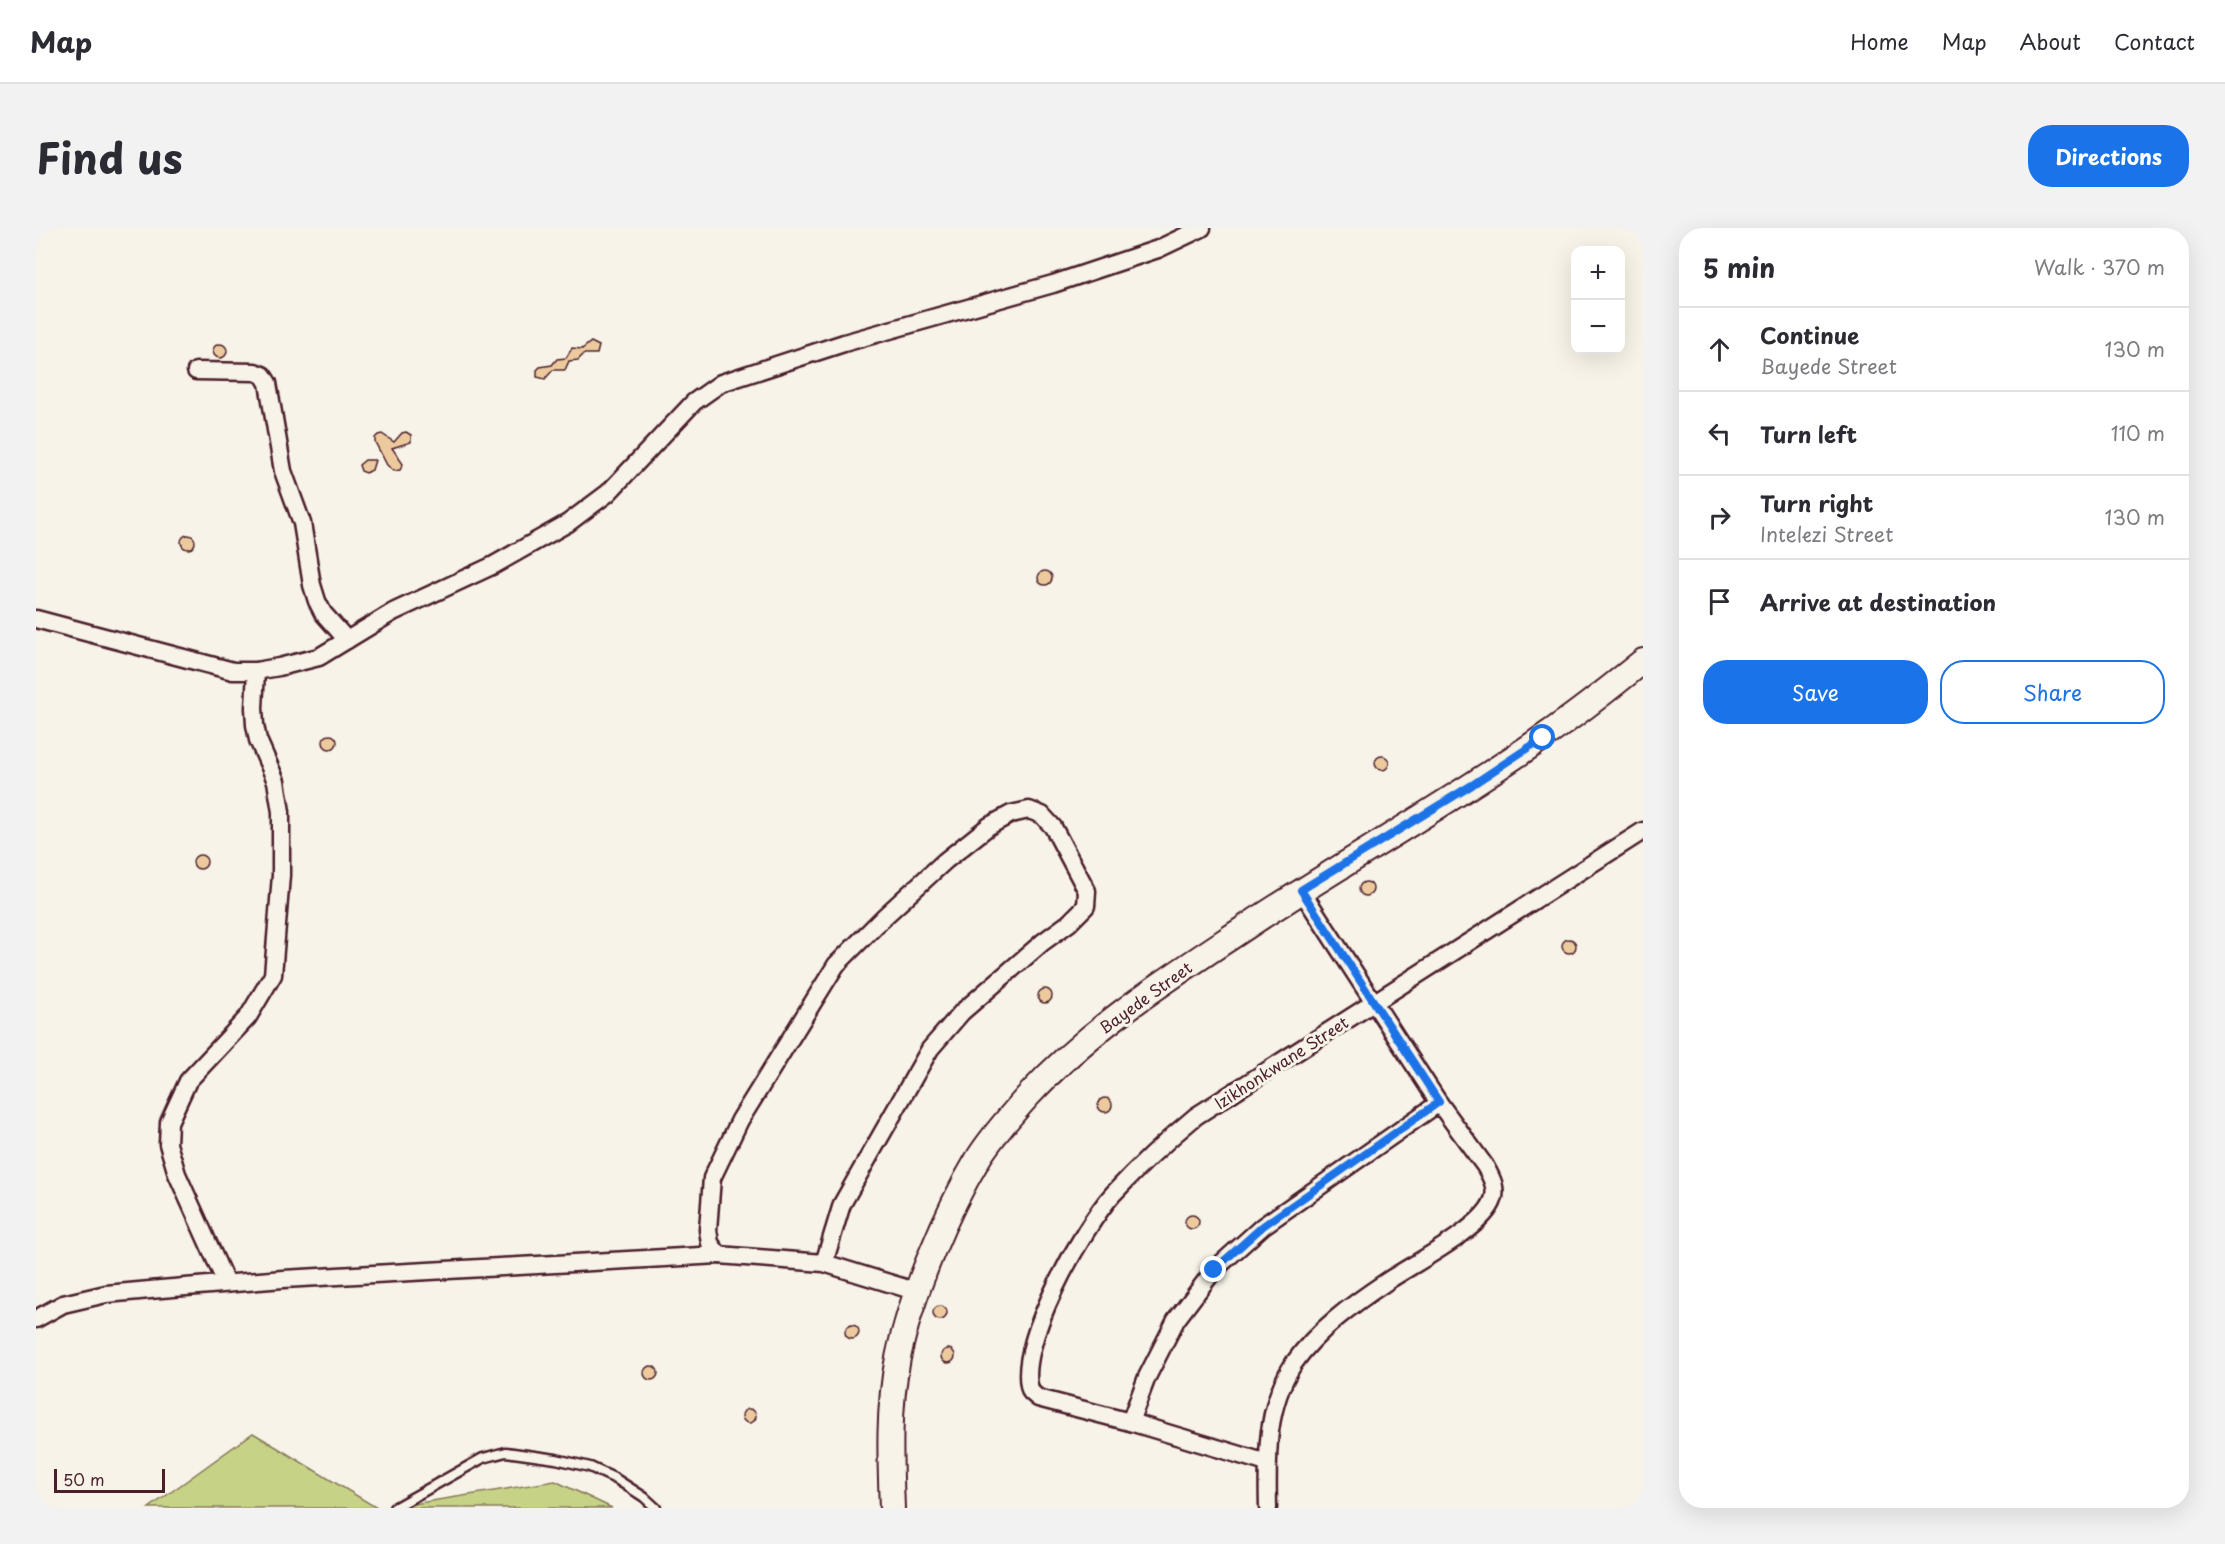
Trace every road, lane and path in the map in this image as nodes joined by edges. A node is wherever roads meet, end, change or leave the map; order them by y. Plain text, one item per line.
1 (1202, 228) edge
2 (196, 371) dead end
3 (36, 619) edge
4 (347, 640) junction
5 (1643, 661) edge
6 (256, 671) junction
7 (1643, 831) edge
8 (1301, 890) junction
9 (1374, 1002) junction
10 (1439, 1102) junction
11 (719, 1255) junction
12 (824, 1263) junction
13 (226, 1283) junction
14 (918, 1293) junction
15 (36, 1318) edge
16 (1130, 1422) junction
17 (1267, 1463) junction
18 (394, 1508) edge
19 (656, 1508) edge
20 (892, 1508) edge
21 (1268, 1508) edge

1 - 4 street
2 - 4 street
3 - 6 street
4 - 6 street
5 - 8 street, Bayede Street
6 - 13 street
7 - 9 street, Izikhonkwane Street
8 - 9 street
8 - 14 street, Bayede Street
9 - 10 street
9 - 16 street, Izikhonkwane Street
10 - 16 street
10 - 17 street
11 - 12 street
11 - 12 street
11 - 13 street
12 - 14 street
13 - 15 street
14 - 20 street, Bayede Street
16 - 17 street
17 - 21 street
18 - 19 lane

